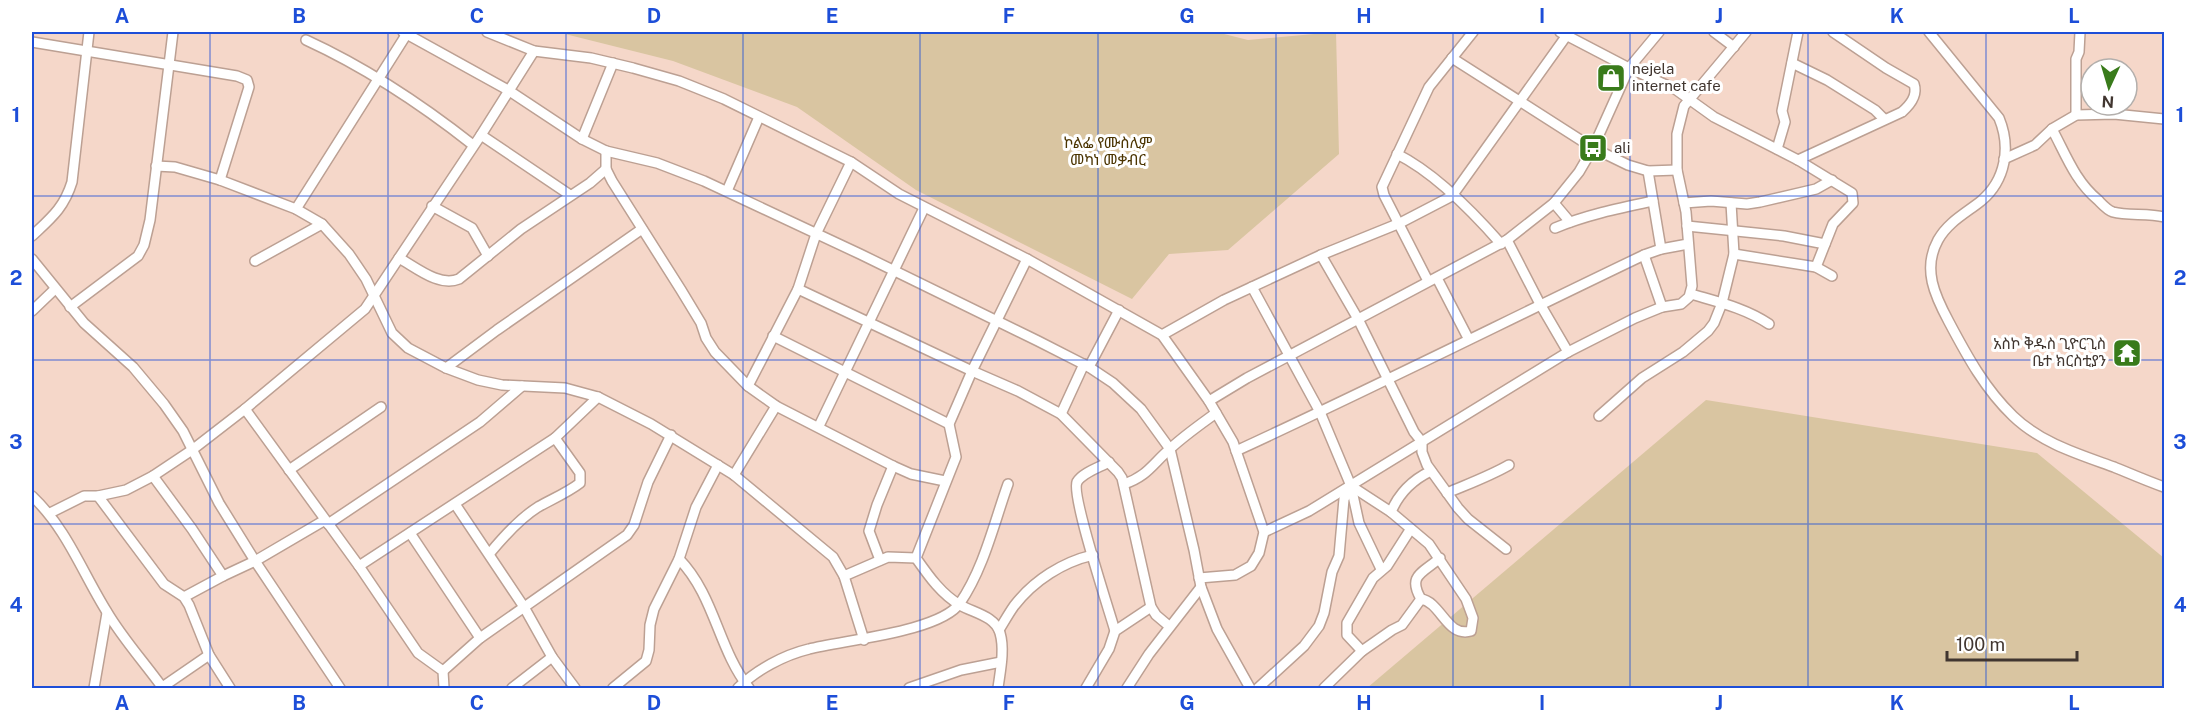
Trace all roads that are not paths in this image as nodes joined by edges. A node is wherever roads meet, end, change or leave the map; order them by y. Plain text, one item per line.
1 (89, 32) edge
2 (173, 32) edge
3 (406, 32) edge
4 (487, 32) edge
5 (1473, 32) edge
6 (1659, 32) edge
7 (1714, 32) edge
8 (1746, 32) edge
9 (1798, 32) edge
10 (1833, 32) edge
11 (1929, 32) edge
12 (2080, 32) edge
13 (1570, 34) edge
14 (306, 40) dead end
15 (32, 42) edge
16 (1734, 47) junction
17 (534, 51) junction
18 (87, 52) junction
19 (1452, 58) junction
20 (614, 63) junction
21 (1792, 63) junction
22 (169, 65) junction
23 (1629, 68) junction
24 (378, 78) junction
25 (508, 90) junction
26 (1689, 99) junction
27 (1520, 102) junction
28 (2076, 115) junction
29 (759, 117) junction
30 (1884, 119) junction
31 (2164, 119) edge
32 (2052, 129) junction
33 (481, 135) junction
34 (582, 139) junction
35 (474, 145) junction
36 (1593, 148) junction
37 (1777, 149) junction
38 (606, 151) junction
39 (1397, 154) junction
40 (2004, 159) junction
41 (1798, 160) junction
42 (851, 162) junction
43 (156, 166) junction
44 (606, 169) junction
45 (1677, 170) junction
46 (1648, 171) junction
47 (220, 180) junction
48 (1832, 180) junction
49 (727, 191) junction
50 (570, 195) junction
51 (1452, 196) junction
52 (1653, 201) junction
53 (1554, 203) junction
54 (1684, 203) junction
55 (1731, 203) junction
56 (432, 206) junction
57 (924, 208) junction
58 (296, 209) junction
59 (2164, 217) edge
60 (1570, 222) junction
61 (1400, 223) junction
62 (322, 224) junction
63 (1687, 226) junction
64 (1555, 228) dead end
65 (642, 230) junction
66 (1734, 231) junction
67 (816, 234) junction
68 (32, 236) edge
69 (1504, 242) junction
70 (1688, 244) junction
71 (1825, 244) junction
72 (1661, 249) junction
73 (1734, 254) junction
74 (1321, 255) junction
75 (1644, 255) junction
76 (488, 256) junction
77 (399, 258) junction
78 (32, 259) edge
79 (1027, 259) junction
80 (255, 261) dead end
81 (1816, 267) junction
82 (894, 271) junction
83 (1832, 276) dead end
84 (1432, 280) junction
85 (1252, 288) junction
86 (798, 289) junction
87 (55, 290) junction
88 (1691, 294) junction
89 (373, 297) junction
90 (1722, 303) junction
91 (1540, 304) junction
92 (70, 307) junction
93 (1662, 308) junction
94 (1119, 310) junction
95 (32, 311) edge
96 (1358, 319) junction
97 (869, 321) junction
98 (995, 321) junction
99 (1769, 324) dead end
100 (1162, 335) junction
101 (773, 336) junction
102 (1468, 338) junction
103 (1568, 352) junction
104 (1289, 356) junction
105 (1087, 365) junction
106 (446, 368) junction
107 (972, 371) junction
108 (844, 373) junction
109 (1388, 380) junction
110 (522, 386) junction
111 (748, 386) junction
112 (598, 398) junction
113 (1209, 401) junction
114 (776, 406) junction
115 (381, 407) dead end
116 (245, 409) junction
117 (1320, 412) junction
118 (1216, 413) junction
119 (1061, 414) junction
120 (1599, 416) dead end
121 (949, 424) junction
122 (819, 426) junction
123 (671, 435) junction
124 (555, 438) junction
125 (1422, 442) junction
126 (1170, 449) junction
127 (192, 450) junction
128 (1236, 451) junction
129 (1109, 462) junction
130 (718, 465) junction
131 (1509, 465) dead end
132 (893, 466) junction
133 (289, 470) junction
134 (1431, 471) junction
135 (734, 475) junction
136 (153, 476) junction
137 (945, 481) junction
138 (1008, 484) dead end
139 (1124, 484) junction
140 (1351, 486) junction
141 (2164, 488) edge
142 (1448, 494) junction
143 (98, 496) junction
144 (33, 497) edge
145 (455, 504) junction
146 (32, 512) edge
147 (1390, 512) junction
148 (50, 513) junction
149 (326, 522) junction
150 (1410, 530) junction
151 (1264, 532) junction
152 (410, 533) junction
153 (1506, 549) dead end
154 (490, 553) junction
155 (1093, 555) junction
156 (916, 558) junction
157 (1440, 558) junction
158 (679, 559) junction
159 (880, 560) junction
160 (255, 561) junction
161 (359, 566) junction
162 (1381, 569) junction
163 (223, 576) junction
164 (844, 576) junction
165 (1200, 583) junction
166 (184, 597) junction
167 (1421, 599) junction
168 (959, 604) junction
169 (524, 607) junction
170 (1151, 607) junction
171 (107, 613) junction
172 (1169, 626) junction
173 (999, 630) junction
174 (1115, 631) junction
175 (480, 638) junction
176 (864, 640) junction
177 (1362, 651) junction
178 (209, 655) junction
179 (552, 657) junction
180 (1001, 662) junction
181 (443, 671) junction
182 (744, 686) edge
183 (94, 688) edge
184 (161, 688) edge
185 (231, 688) edge
186 (340, 688) edge
187 (444, 688) edge
188 (514, 688) edge
189 (575, 688) edge
190 (613, 688) edge
191 (909, 688) edge
192 (998, 688) edge
193 (1086, 688) edge
194 (1127, 688) edge
195 (1250, 688) edge
196 (1258, 688) edge
197 (1324, 688) edge

1 - 18 street
2 - 22 street
3 - 24 street
3 - 25 street
4 - 17 street
5 - 19 street
6 - 23 street
7 - 16 street
8 - 16 street
9 - 21 street
10 - 30 street
11 - 40 street
12 - 28 street
13 - 23 street
13 - 27 street
14 - 24 street
15 - 18 street
16 - 26 street
17 - 20 street
17 - 25 street
18 - 22 street
18 - 68 street
19 - 27 street
19 - 39 street
20 - 29 street
20 - 34 street
21 - 30 street
21 - 37 street
22 - 43 street
22 - 47 street
23 - 26 street
23 - 36 street
24 - 35 street
24 - 58 street
25 - 33 street
25 - 34 street
26 - 37 street
26 - 45 street
27 - 36 street
27 - 51 street
28 - 31 street
28 - 32 street
29 - 42 street
29 - 49 street
30 - 41 street
32 - 40 street
32 - 59 street
33 - 35 street
33 - 50 street
34 - 38 street
35 - 56 street
36 - 46 street
36 - 53 street
37 - 41 street
38 - 44 street
38 - 49 street
39 - 51 street
39 - 61 street
40 - 141 street
41 - 48 street
42 - 57 street
42 - 67 street
43 - 47 street
43 - 92 street
44 - 50 street
44 - 65 street
45 - 46 street
45 - 54 street
46 - 52 street
47 - 58 street
48 - 55 street
48 - 71 street
49 - 67 street
50 - 76 street
51 - 61 street
51 - 69 street
52 - 60 street
52 - 72 street
53 - 60 street
53 - 69 street
54 - 55 street
54 - 63 street
55 - 66 street
56 - 76 street
56 - 77 street
57 - 79 street
57 - 82 street
58 - 62 street
60 - 64 street
61 - 74 street
61 - 84 street
62 - 80 street
62 - 89 street
63 - 66 street
63 - 70 street
65 - 106 street
65 - 111 street
66 - 71 street
66 - 73 street
67 - 82 street
67 - 86 street
69 - 84 street
69 - 91 street
70 - 72 street
70 - 88 street
71 - 81 street
72 - 75 street
73 - 81 street
73 - 90 street
74 - 85 street
74 - 96 street
75 - 91 street
75 - 93 street
76 - 77 street
77 - 89 street
78 - 87 street
79 - 94 street
79 - 98 street
81 - 83 street
82 - 97 street
82 - 98 street
84 - 96 street
84 - 102 street
85 - 100 street
85 - 104 street
86 - 97 street
86 - 101 street
87 - 92 street
87 - 95 street
88 - 90 street
88 - 93 street
89 - 106 street
89 - 116 street
90 - 99 street
90 - 120 street
91 - 102 street
91 - 103 street
92 - 127 street
93 - 103 street
94 - 100 street
94 - 105 street
96 - 104 street
96 - 109 street
97 - 107 street
97 - 108 street
98 - 105 street
98 - 107 street
100 - 113 street
101 - 108 street
101 - 111 street
102 - 109 street
103 - 125 street
104 - 113 street
104 - 117 street
105 - 119 street
105 - 126 street
106 - 110 street
107 - 119 street
107 - 121 street
108 - 121 street
108 - 122 street
109 - 117 street
109 - 125 street
110 - 112 street
110 - 149 street
111 - 114 street
112 - 123 street
112 - 124 street
113 - 118 street
114 - 122 street
114 - 135 street
115 - 133 street
116 - 127 street
116 - 133 street
117 - 128 street
117 - 140 street
118 - 126 street
118 - 128 street
119 - 129 street
121 - 137 street
122 - 132 street
123 - 130 street
123 - 169 street
124 - 145 street
124 - 154 street
125 - 134 street
125 - 140 street
126 - 139 street
126 - 165 street
127 - 136 street
127 - 160 street
128 - 151 street
129 - 139 street
129 - 155 street
130 - 135 street
130 - 158 street
131 - 142 street
132 - 137 street
132 - 159 street
133 - 149 street
134 - 142 street
134 - 147 street
135 - 164 street
136 - 143 street
136 - 163 street
137 - 156 street
138 - 168 street
139 - 170 street
140 - 147 street
140 - 151 street
140 - 162 street
140 - 196 street
142 - 153 street
143 - 148 street
143 - 166 street
144 - 146 street
144 - 148 street
145 - 152 street
145 - 154 street
147 - 150 street
148 - 171 street
149 - 160 street
149 - 161 street
150 - 157 street
150 - 162 street
151 - 165 street
152 - 161 street
152 - 175 street
154 - 169 street
155 - 173 street
155 - 174 street
156 - 159 street
156 - 168 street
157 - 167 street
157 - 167 street
158 - 182 street
158 - 190 street
159 - 164 street
160 - 163 street
160 - 186 street
161 - 181 street
162 - 177 street
163 - 166 street
164 - 176 street
165 - 172 street
165 - 195 street
166 - 178 street
167 - 177 street
168 - 173 street
168 - 176 street
169 - 175 street
169 - 179 street
170 - 172 street
170 - 174 street
171 - 183 street
171 - 184 street
172 - 194 street
173 - 180 street
174 - 193 street
175 - 181 street
176 - 182 street
177 - 197 street
178 - 184 street
178 - 185 street
179 - 188 street
179 - 189 street
180 - 191 street
180 - 192 street
181 - 187 street

